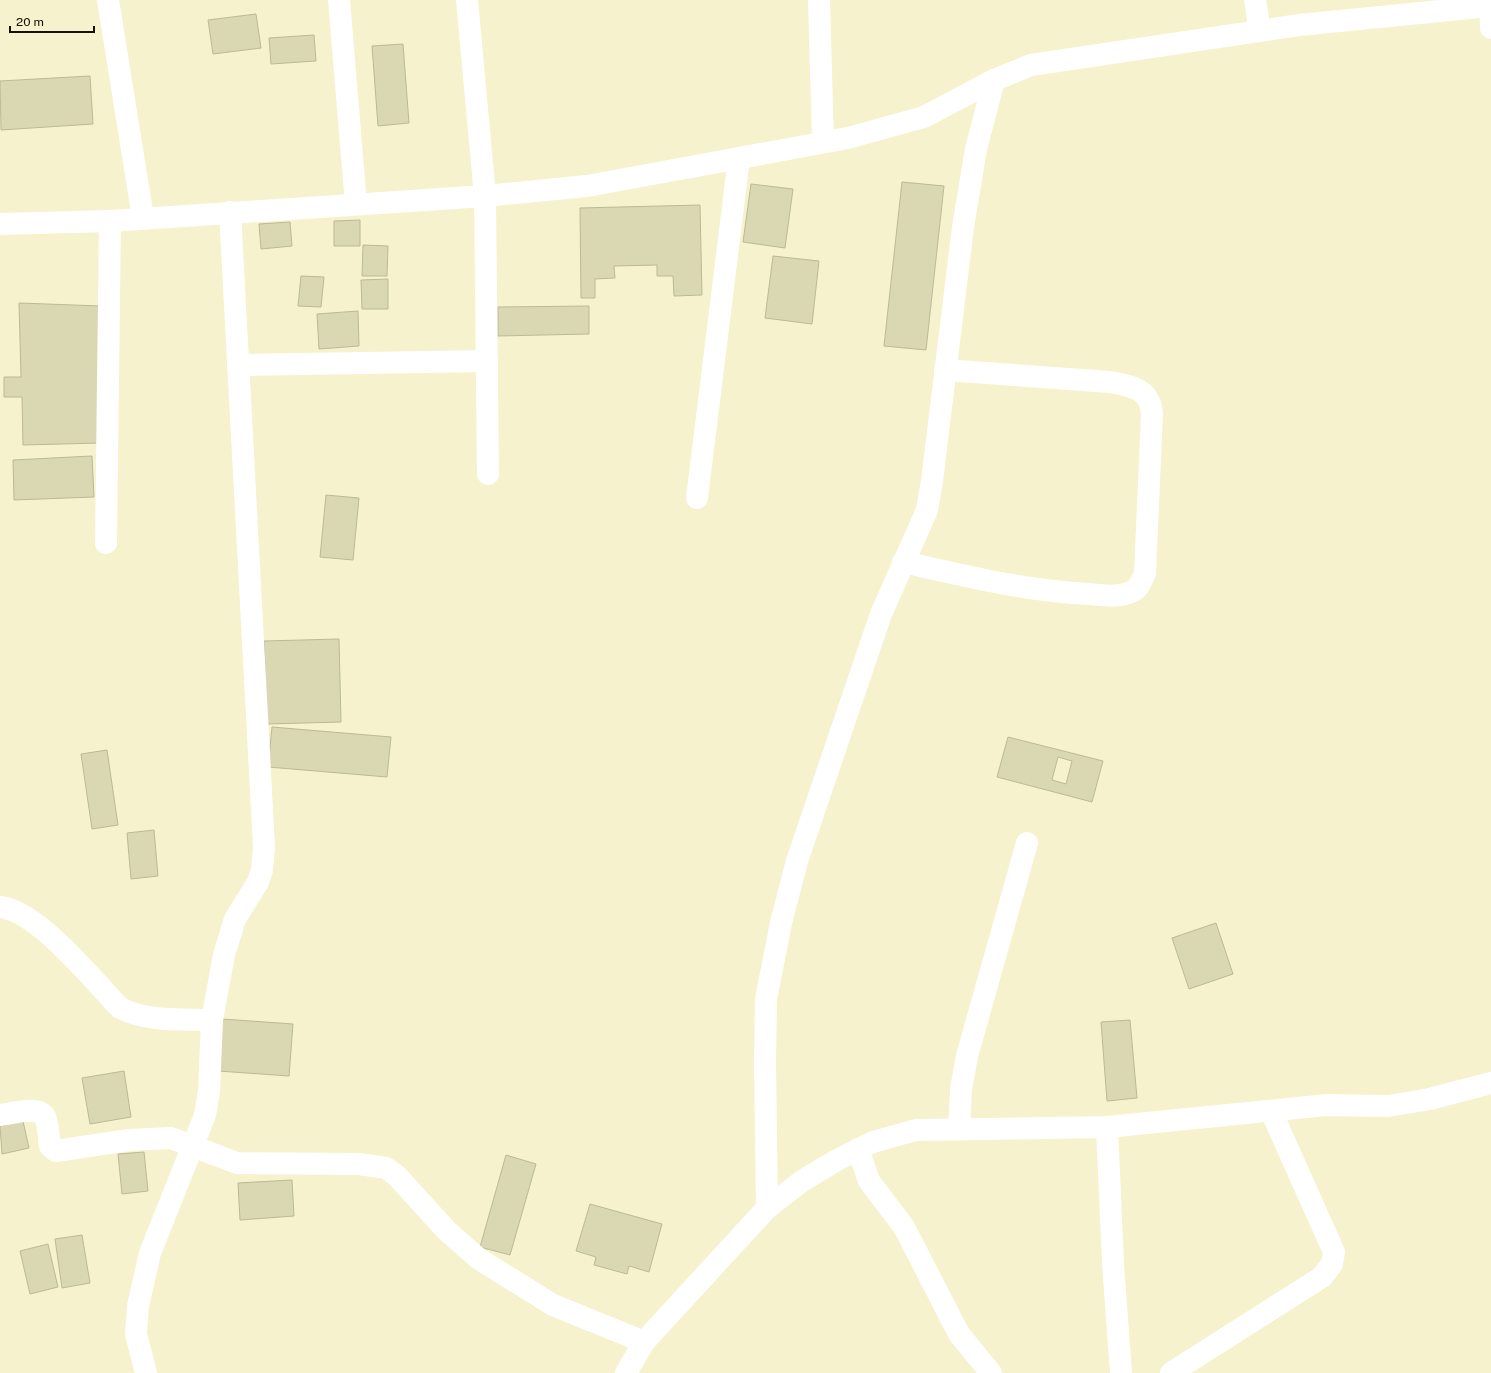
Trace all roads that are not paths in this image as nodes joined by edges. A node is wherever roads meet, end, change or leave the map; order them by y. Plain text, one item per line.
1 (108, 0) edge
2 (339, 0) edge
3 (467, 0) edge
4 (819, 0) edge
5 (1255, 0) edge
6 (1490, 6) edge
7 (1491, 28) edge
8 (1260, 31) junction
9 (994, 80) junction
10 (823, 142) junction
11 (739, 158) junction
12 (485, 196) junction
13 (356, 204) junction
14 (230, 212) junction
15 (143, 218) junction
16 (110, 221) junction
17 (0, 224) edge
18 (487, 361) junction
19 (238, 365) junction
20 (945, 370) junction
21 (488, 474) dead end
22 (697, 498) dead end
23 (106, 543) dead end
24 (903, 562) junction
25 (1027, 842) dead end
26 (0, 907) edge
27 (212, 1020) junction
28 (1491, 1083) edge
29 (1271, 1111) junction
30 (0, 1115) edge
31 (1107, 1127) junction
32 (959, 1129) junction
33 (192, 1146) junction
34 (858, 1149) junction
35 (767, 1208) junction
36 (644, 1342) junction
37 (146, 1373) edge
38 (626, 1373) edge
39 (991, 1373) edge
40 (1121, 1373) edge
41 (1171, 1373) edge

1 - 15 street
2 - 13 street
3 - 12 street
4 - 10 street
5 - 8 street
6 - 7 street
6 - 8 street
8 - 9 street
9 - 10 street
9 - 20 street
10 - 11 street
11 - 12 street
11 - 22 street
12 - 13 street
12 - 18 street
13 - 14 street
14 - 15 street
14 - 19 street
15 - 16 street
16 - 17 street
16 - 23 street
18 - 19 street
18 - 21 street
19 - 27 street
20 - 24 street
20 - 24 street
24 - 35 street
25 - 32 street
26 - 27 street
27 - 33 street
28 - 29 street
29 - 31 street
29 - 41 street
30 - 33 street
31 - 32 street
31 - 40 street
32 - 34 street
33 - 36 street
33 - 37 street
34 - 35 street
34 - 39 street
35 - 36 street
36 - 38 street

